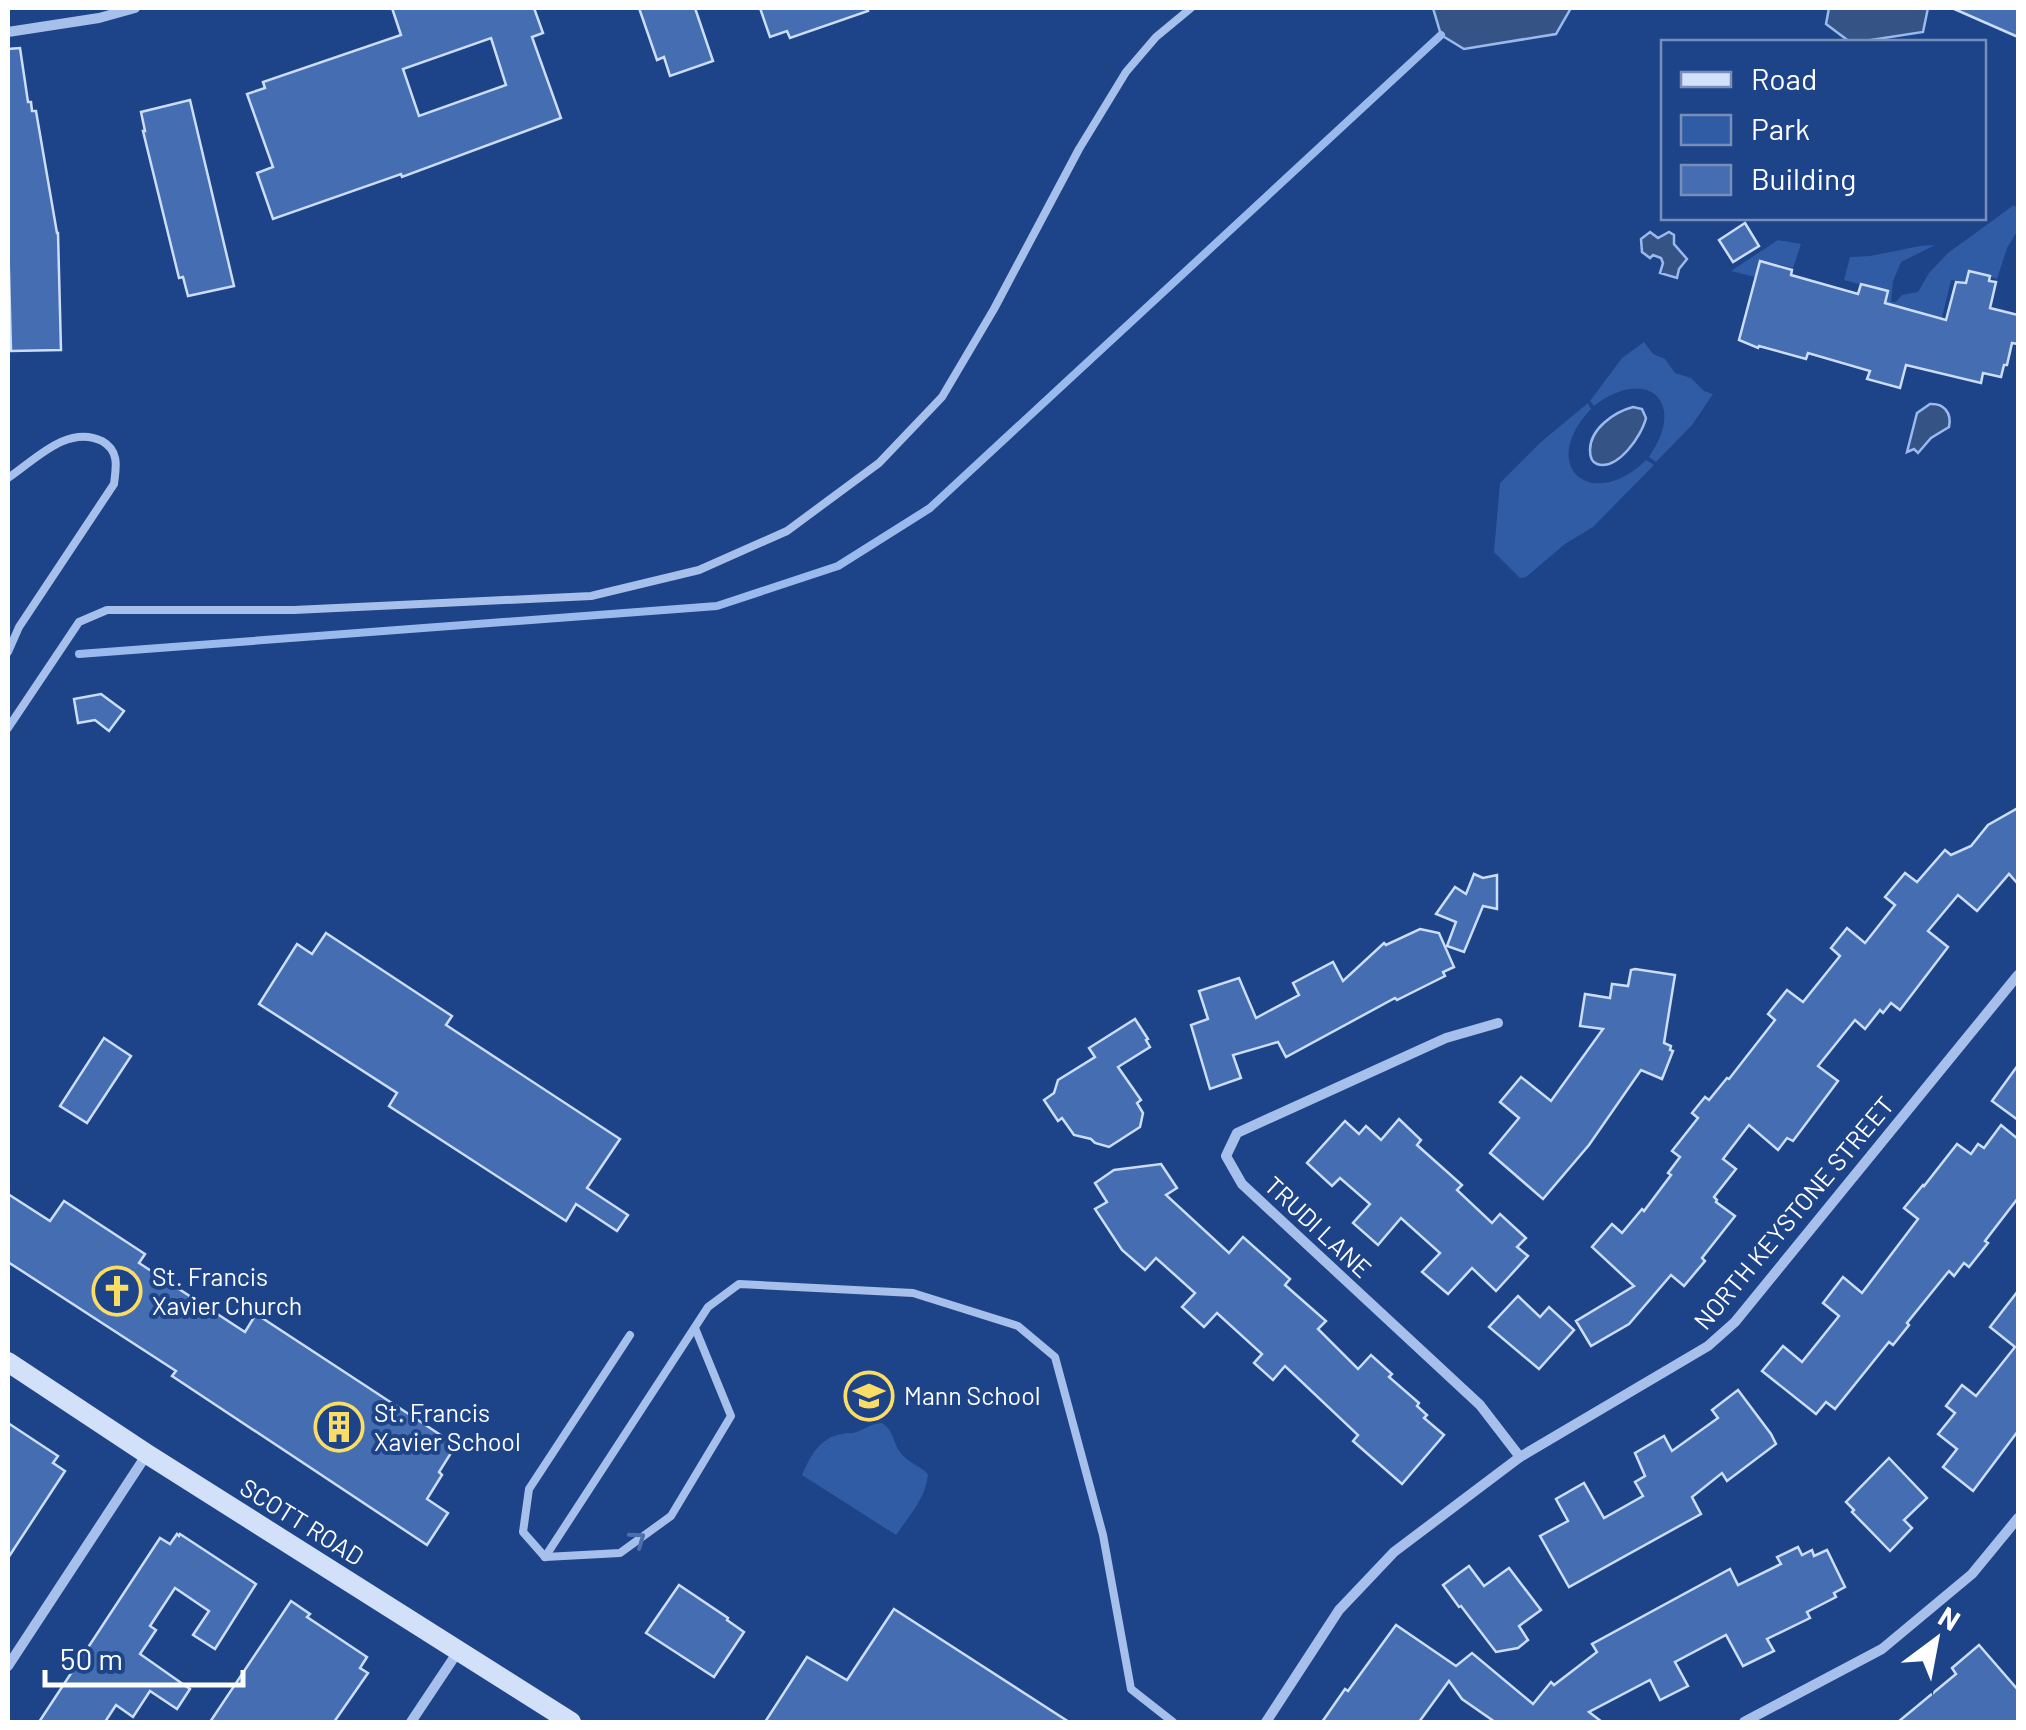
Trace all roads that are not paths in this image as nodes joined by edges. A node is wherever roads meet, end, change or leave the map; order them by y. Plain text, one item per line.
1 (135, 8) edge
2 (1191, 8) edge
3 (8, 32) edge
4 (8, 478) edge
5 (8, 652) edge
6 (8, 707) edge
7 (10, 724) edge
8 (2018, 975) edge
9 (1498, 1023) dead end
10 (694, 1328) junction
11 (630, 1335) dead end
12 (8, 1362) edge
13 (147, 1454) junction
14 (1520, 1457) junction
15 (2018, 1518) edge
16 (546, 1557) junction
17 (458, 1650) junction
18 (8, 1666) edge
19 (411, 1722) edge
20 (571, 1722) edge
21 (1172, 1722) edge
22 (1266, 1722) edge
23 (1744, 1722) edge

1 - 3 street
2 - 7 lane
4 - 5 lane
6 - 7 lane
8 - 14 street, NORTH KEYSTONE STREET
9 - 14 street, TRUDI LANE
10 - 16 lane
16 -> 10 lane
10 - 21 lane
11 - 16 lane
12 - 13 street, SCOTT ROAD
13 - 17 street, SCOTT ROAD
13 - 18 street
14 - 22 street, NORTH KEYSTONE STREET
15 - 23 street
17 - 19 street
17 - 20 street, SCOTT ROAD

